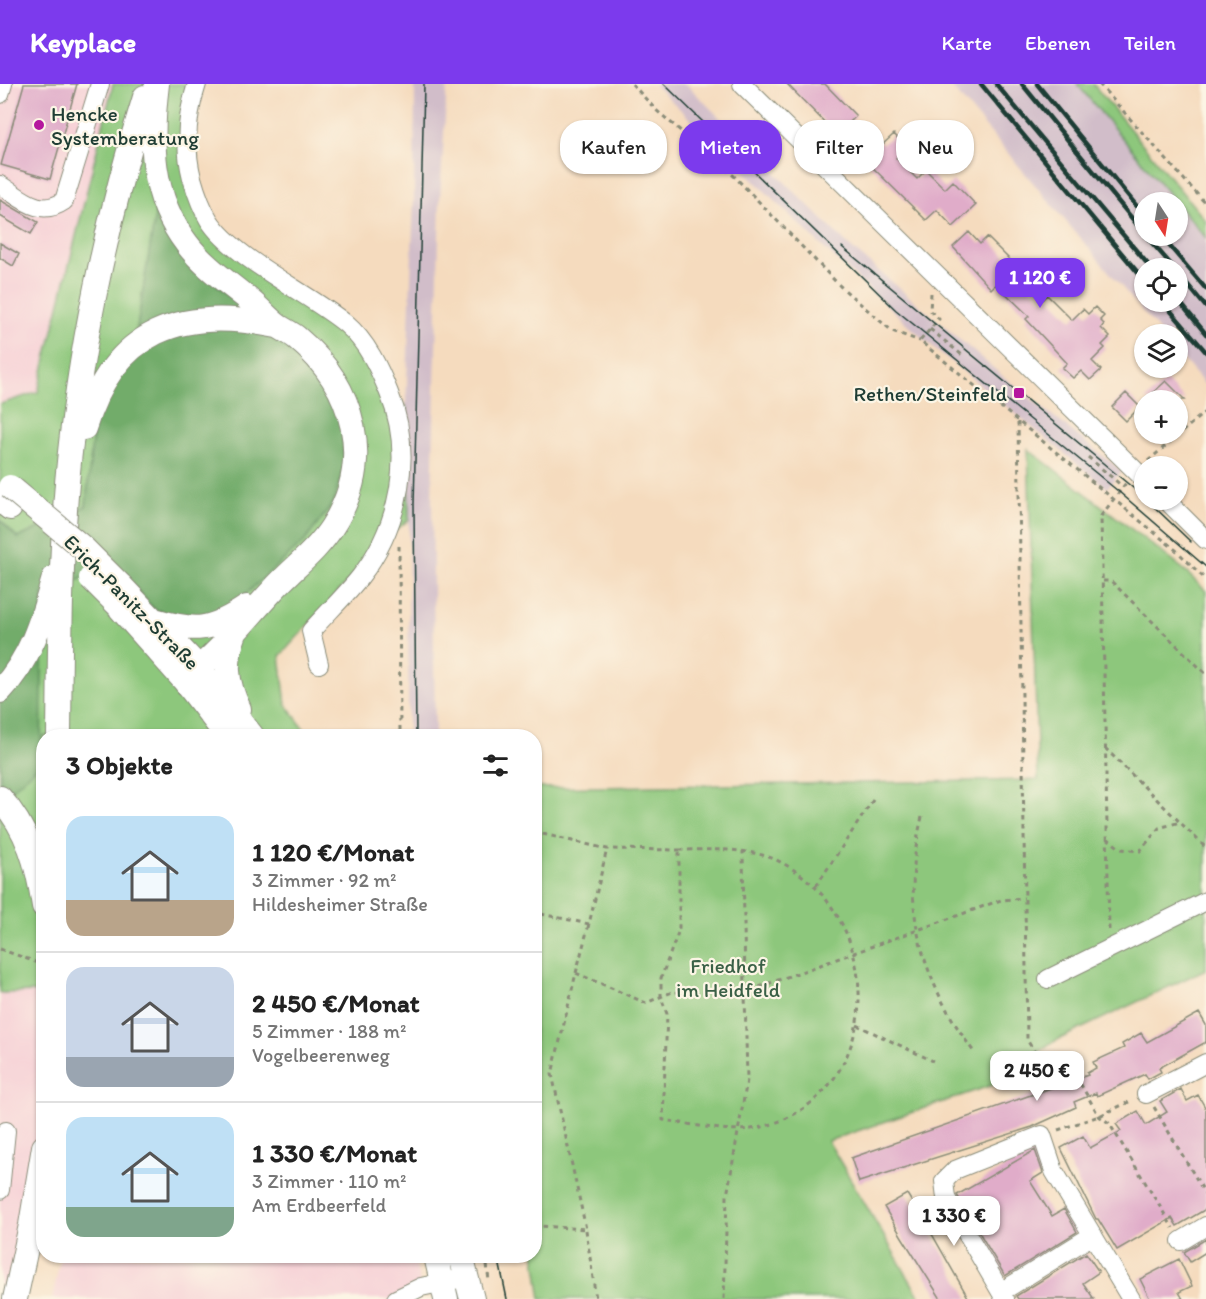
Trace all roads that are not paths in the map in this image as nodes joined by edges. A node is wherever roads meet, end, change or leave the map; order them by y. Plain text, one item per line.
1 (3, 84) edge
2 (100, 84) edge
3 (149, 84) edge
4 (157, 84) edge
5 (197, 84) edge
6 (747, 86) edge
7 (0, 94) edge
8 (0, 184) edge
9 (278, 326) junction
10 (1134, 468) edge
11 (67, 482) junction
12 (5, 493) edge
13 (1176, 510) edge
14 (1206, 540) edge
15 (64, 541) junction
16 (274, 589) junction
17 (119, 596) junction
18 (153, 619) junction
19 (236, 631) junction
20 (319, 664) dead end
21 (192, 674) junction
22 (0, 691) edge
23 (59, 729) edge
24 (223, 729) edge
25 (246, 729) edge
26 (250, 729) edge
27 (0, 798) edge
28 (36, 862) edge
29 (1206, 901) edge
30 (1047, 979) dead end
31 (1204, 1070) edge
32 (1146, 1094) road end
33 (6, 1131) dead end
34 (0, 1190) edge
35 (36, 1200) edge
36 (1206, 1226) edge
37 (1093, 1235) junction
38 (1181, 1241) road end
39 (437, 1263) edge
40 (472, 1280) edge
41 (444, 1291) edge
42 (1003, 1296) edge
43 (15, 1299) edge
44 (396, 1299) edge
45 (1131, 1299) edge

1 - 7 street
2 - 8 street
3 - 11 main road
4 - 9 main road
5 - 20 street
6 - 10 street
9 - 11 main road
9 - 16 main road
11 - 15 main road
12 - 17 main road, Erich-Panitz-Straße, bridge
13 - 14 street
15 - 22 main road
15 - 23 main road
16 - 18 main road
16 - 19 main road
17 - 18 main road, Erich-Panitz-Straße
17 - 21 main road, Erich-Panitz-Straße
18 - 21 main road, Erich-Panitz-Straße
19 - 21 main road
19 - 26 main road
21 - 24 main road, Erich-Panitz-Straße
21 - 25 main road, Erich-Panitz-Straße
27 - 28 main road
29 - 30 street
31 - 32 street
33 - 34 street
35 - 43 main road
36 - 38 street
37 - 42 street
37 - 42 street
37 - 45 street
39 - 41 main road
40 - 41 street
41 - 44 street

